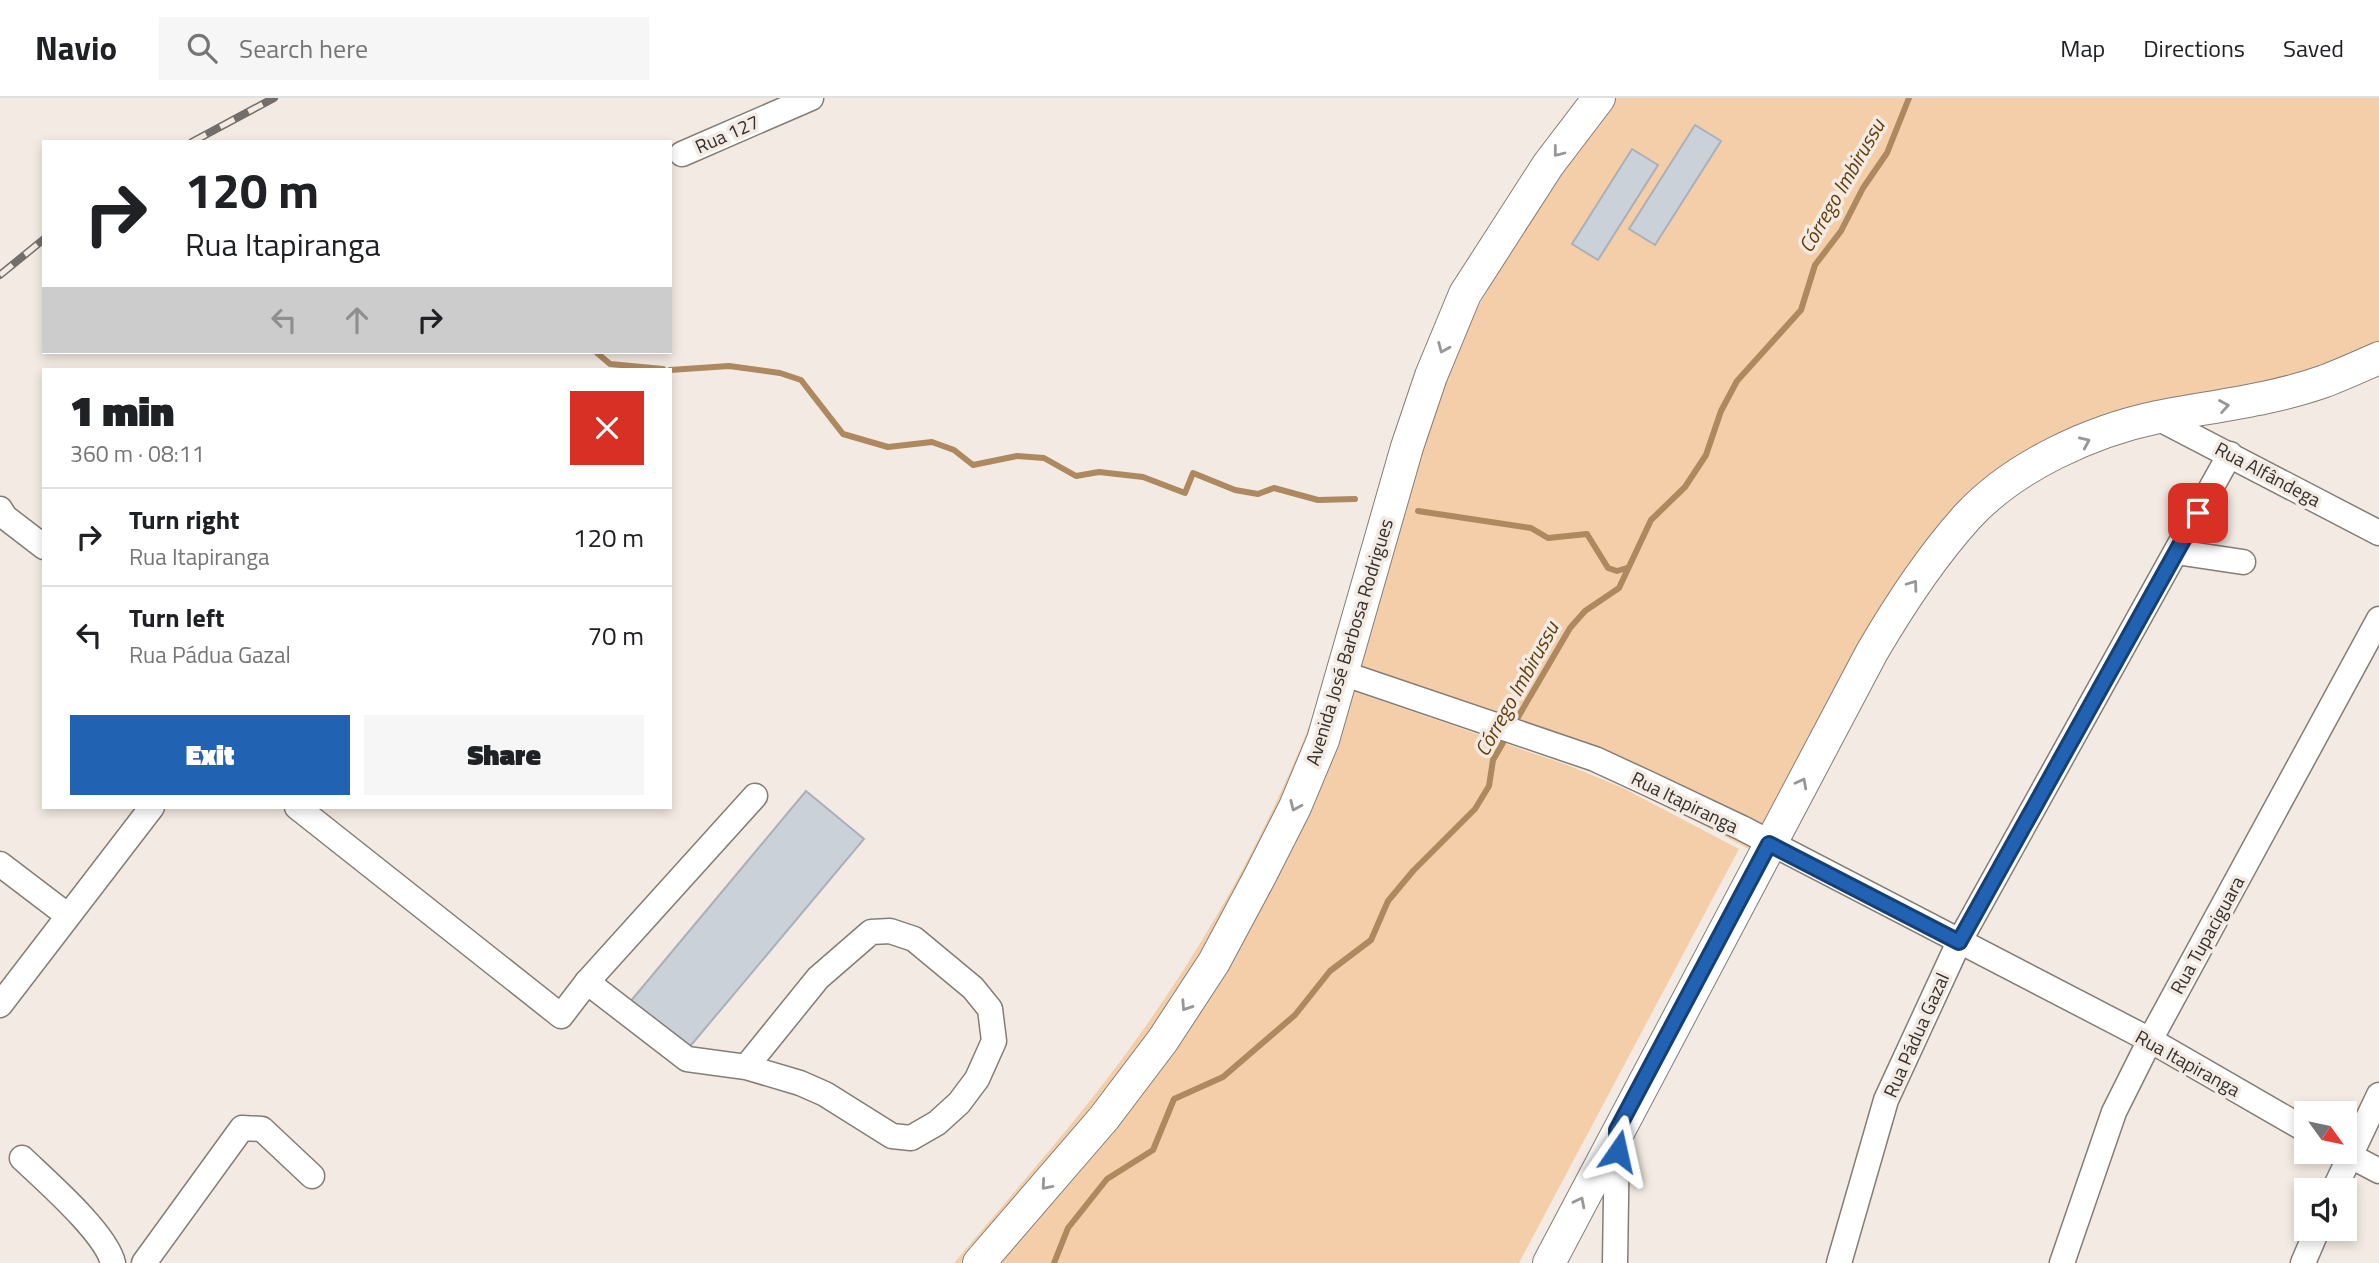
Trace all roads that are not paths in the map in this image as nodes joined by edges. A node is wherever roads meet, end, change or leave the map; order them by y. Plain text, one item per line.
1 (811, 98) edge
2 (1600, 98) edge
3 (682, 154) dead end
4 (2379, 358) edge
5 (2156, 417) junction
6 (2231, 454) junction
7 (0, 509) edge
8 (2379, 533) edge
9 (42, 545) edge
10 (2176, 552) junction
11 (2243, 562) dead end
12 (2379, 620) edge
13 (1342, 673) junction
14 (755, 796) dead end
15 (150, 809) edge
16 (300, 809) edge
17 (1769, 844) junction
18 (0, 864) edge
19 (66, 915) junction
20 (1959, 942) junction
21 (587, 982) junction
22 (0, 1005) edge
23 (2150, 1040) junction
24 (746, 1068) junction
25 (2379, 1094) edge
26 (2294, 1123) edge
27 (1617, 1130) junction
28 (2357, 1133) edge
29 (22, 1158) dead end
30 (2357, 1159) edge
31 (2379, 1171) edge
32 (312, 1176) dead end
33 (2312, 1241) edge
34 (113, 1263) edge
35 (144, 1263) edge
36 (978, 1263) edge
37 (1549, 1263) edge
38 (1615, 1263) edge
39 (1839, 1263) edge
40 (2062, 1263) edge
41 (2303, 1263) edge

1 - 3 street, Rua 127
2 -> 13 main road, Avenida José Barbosa Rodrigues
5 -> 4 main road
5 - 6 street, Rua Alfândega
17 -> 5 main road
6 - 8 street, Rua Alfândega
6 - 10 street, Rua Pádua Gazal
7 - 9 street
10 - 11 street
10 - 20 street, Rua Pádua Gazal
12 - 23 street, Rua Tupaciguara
13 - 17 street, Rua Itapiranga
13 -> 36 main road, Avenida José Barbosa Rodrigues
14 - 21 street
15 - 19 street
16 - 21 street
17 - 20 street, Rua Itapiranga
17 - 27 main road
18 - 19 street
19 - 22 street
20 - 23 street, Rua Itapiranga
20 - 39 street, Rua Pádua Gazal
21 - 24 street
23 - 26 street, Rua Itapiranga
23 - 40 street, Rua Tupaciguara
24 - 24 street
25 - 28 street
37 -> 27 main road
27 - 38 street
29 - 34 street
30 - 31 street
32 - 35 street
33 - 41 street

